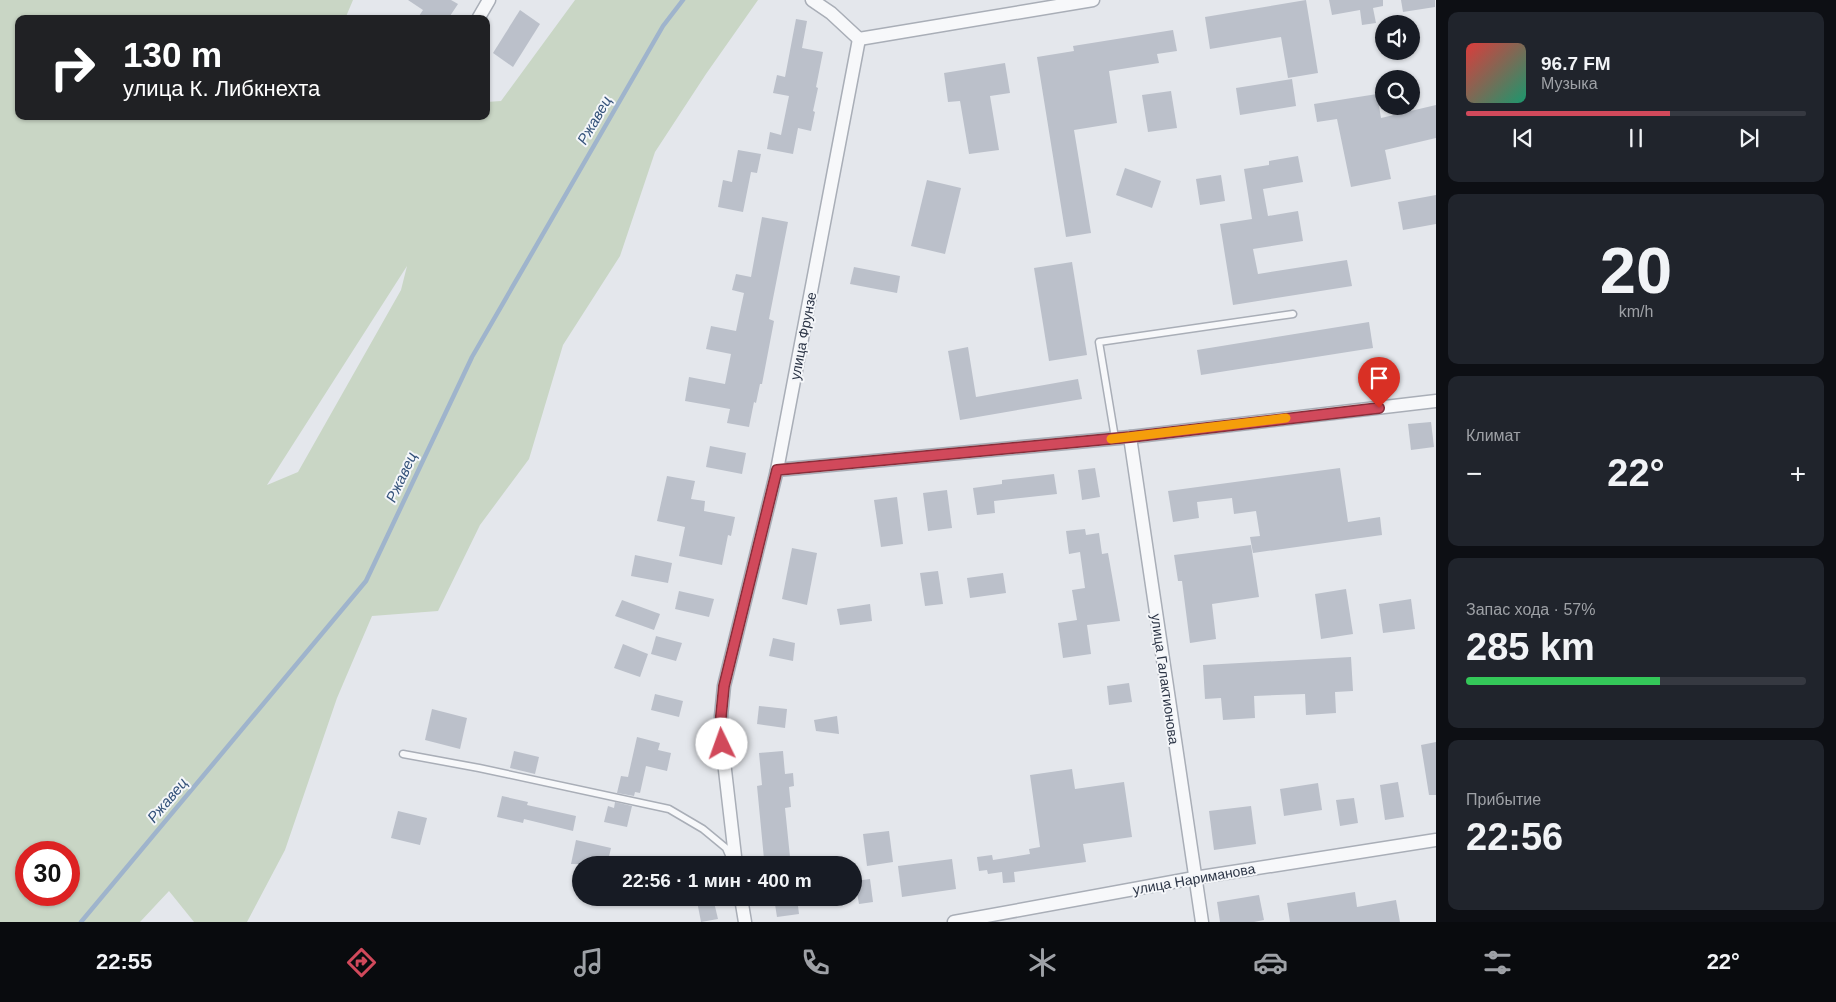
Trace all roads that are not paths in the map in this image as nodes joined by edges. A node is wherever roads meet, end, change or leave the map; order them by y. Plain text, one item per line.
1 (490, 0) edge
2 (812, 0) edge
3 (1093, 0) edge
4 (481, 15) edge
5 (859, 39) junction
6 (1293, 314) dead end
7 (1436, 401) edge
8 (1130, 437) junction
9 (1115, 438) junction
10 (777, 470) junction
11 (403, 754) dead end
12 (1436, 840) edge
13 (730, 856) edge
14 (734, 856) edge
15 (1194, 878) junction
16 (742, 906) edge
17 (745, 922) edge
18 (954, 922) edge
19 (1202, 922) edge

1 - 4 street
2 - 5 street
3 - 5 street
5 - 10 street, улица Фрунзе
6 - 9 lane
7 - 8 street
8 - 9 street
8 - 15 street, улица Галактионова
9 - 10 street
10 - 14 street, улица Фрунзе
11 - 13 lane
12 - 15 street, улица Нариманова
15 - 18 street, улица Нариманова
15 - 19 street, улица Галактионова
16 - 17 street

